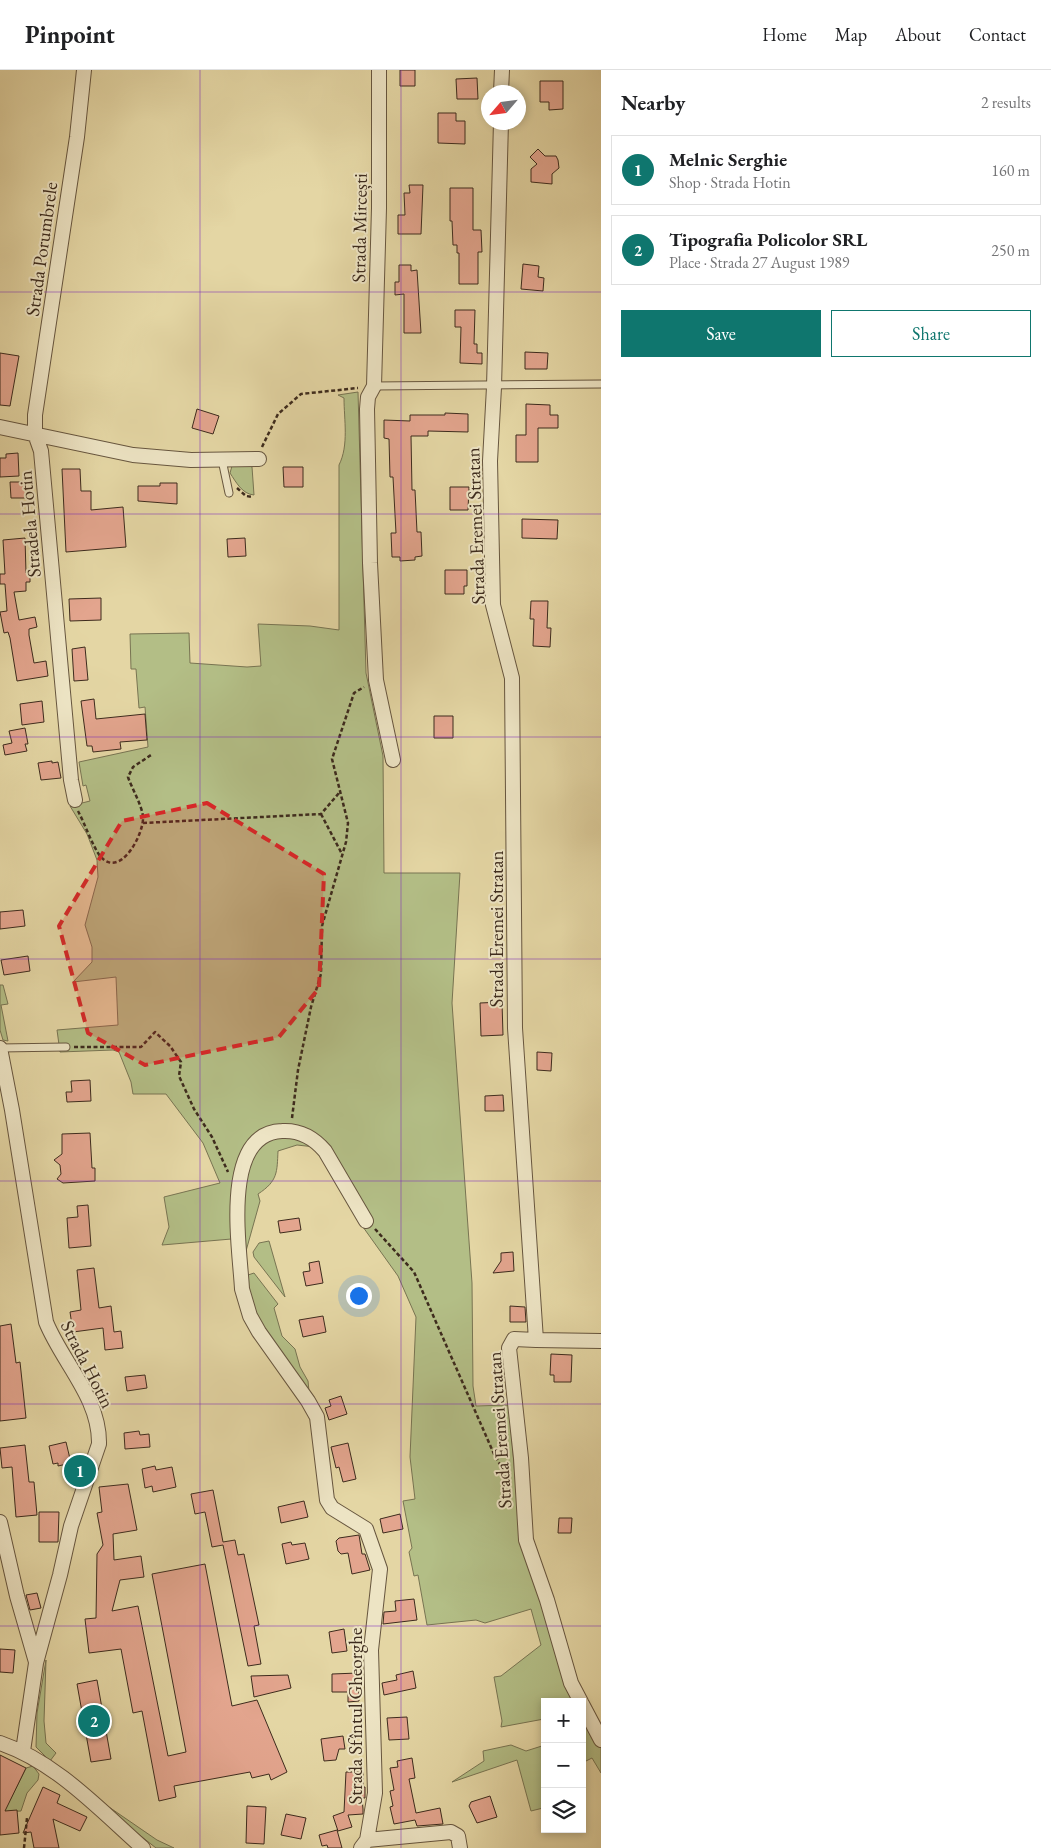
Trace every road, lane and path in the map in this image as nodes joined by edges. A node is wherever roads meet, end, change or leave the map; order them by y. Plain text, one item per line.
1 (84, 70) edge
2 (379, 70) edge
3 (502, 70) edge
4 (501, 85) edge
5 (501, 130) edge
6 (601, 384) edge
7 (374, 386) junction
8 (494, 387) junction
9 (0, 428) edge
10 (35, 434) junction
11 (259, 459) joint
12 (222, 460) junction
13 (229, 493) dead end
14 (376, 680) junction
15 (151, 755) dead end
16 (393, 760) dead end
17 (340, 793) junction
18 (75, 800) joint
19 (321, 814) junction
20 (143, 823) junction
21 (342, 854) junction
22 (66, 1047) joint
23 (0, 1048) edge
24 (290, 1131) junction
25 (238, 1192) junction
26 (366, 1221) joint
27 (536, 1340) junction
28 (601, 1340) edge
29 (524, 1498) junction
30 (0, 1522) edge
31 (36, 1663) junction
32 (579, 1698) edge
33 (586, 1711) edge
34 (601, 1740) edge
35 (0, 1743) edge
36 (23, 1751) junction
37 (27, 1818) dead end
38 (131, 1842) edge
39 (364, 1844) edge
40 (24, 1848) edge
41 (143, 1848) edge
42 (460, 1848) edge

1 - 10 street, Strada Porumbrele
2 - 7 street, Strada Mircești
3 - 4 street
5 - 8 street, Strada Eremei Stratan
6 - 8 lane
7 - 8 lane
7 - 11 path
7 - 14 street, Strada Mircești
8 - 27 street, Strada Eremei Stratan
9 - 10 street
10 - 12 street
10 - 18 street, Stradela Hotin
11 - 12 street
12 - 13 lane
14 - 16 street, Strada Mircești
14 - 17 path
15 - 20 path
17 - 19 path
17 - 21 path
18 - 20 path
19 - 20 path
19 - 21 path
21 - 24 path
22 - 23 lane
22 - 25 path
23 - 31 street, Strada Hotin
24 - 25 street, Strada Sfîntul Gheorghe
24 - 26 street, Strada Sfîntul Gheorghe
25 - 39 street, Strada Sfîntul Gheorghe
26 - 29 path
27 - 28 street
27 - 29 street, Strada Eremei Stratan
29 - 32 street, Strada Eremei Stratan
30 - 31 street
31 - 36 street, Strada Hotin
33 - 34 street, Strada Eremei Stratan
35 - 36 street
36 - 38 street
37 - 40 path
38 - 41 street
39 - 42 street

